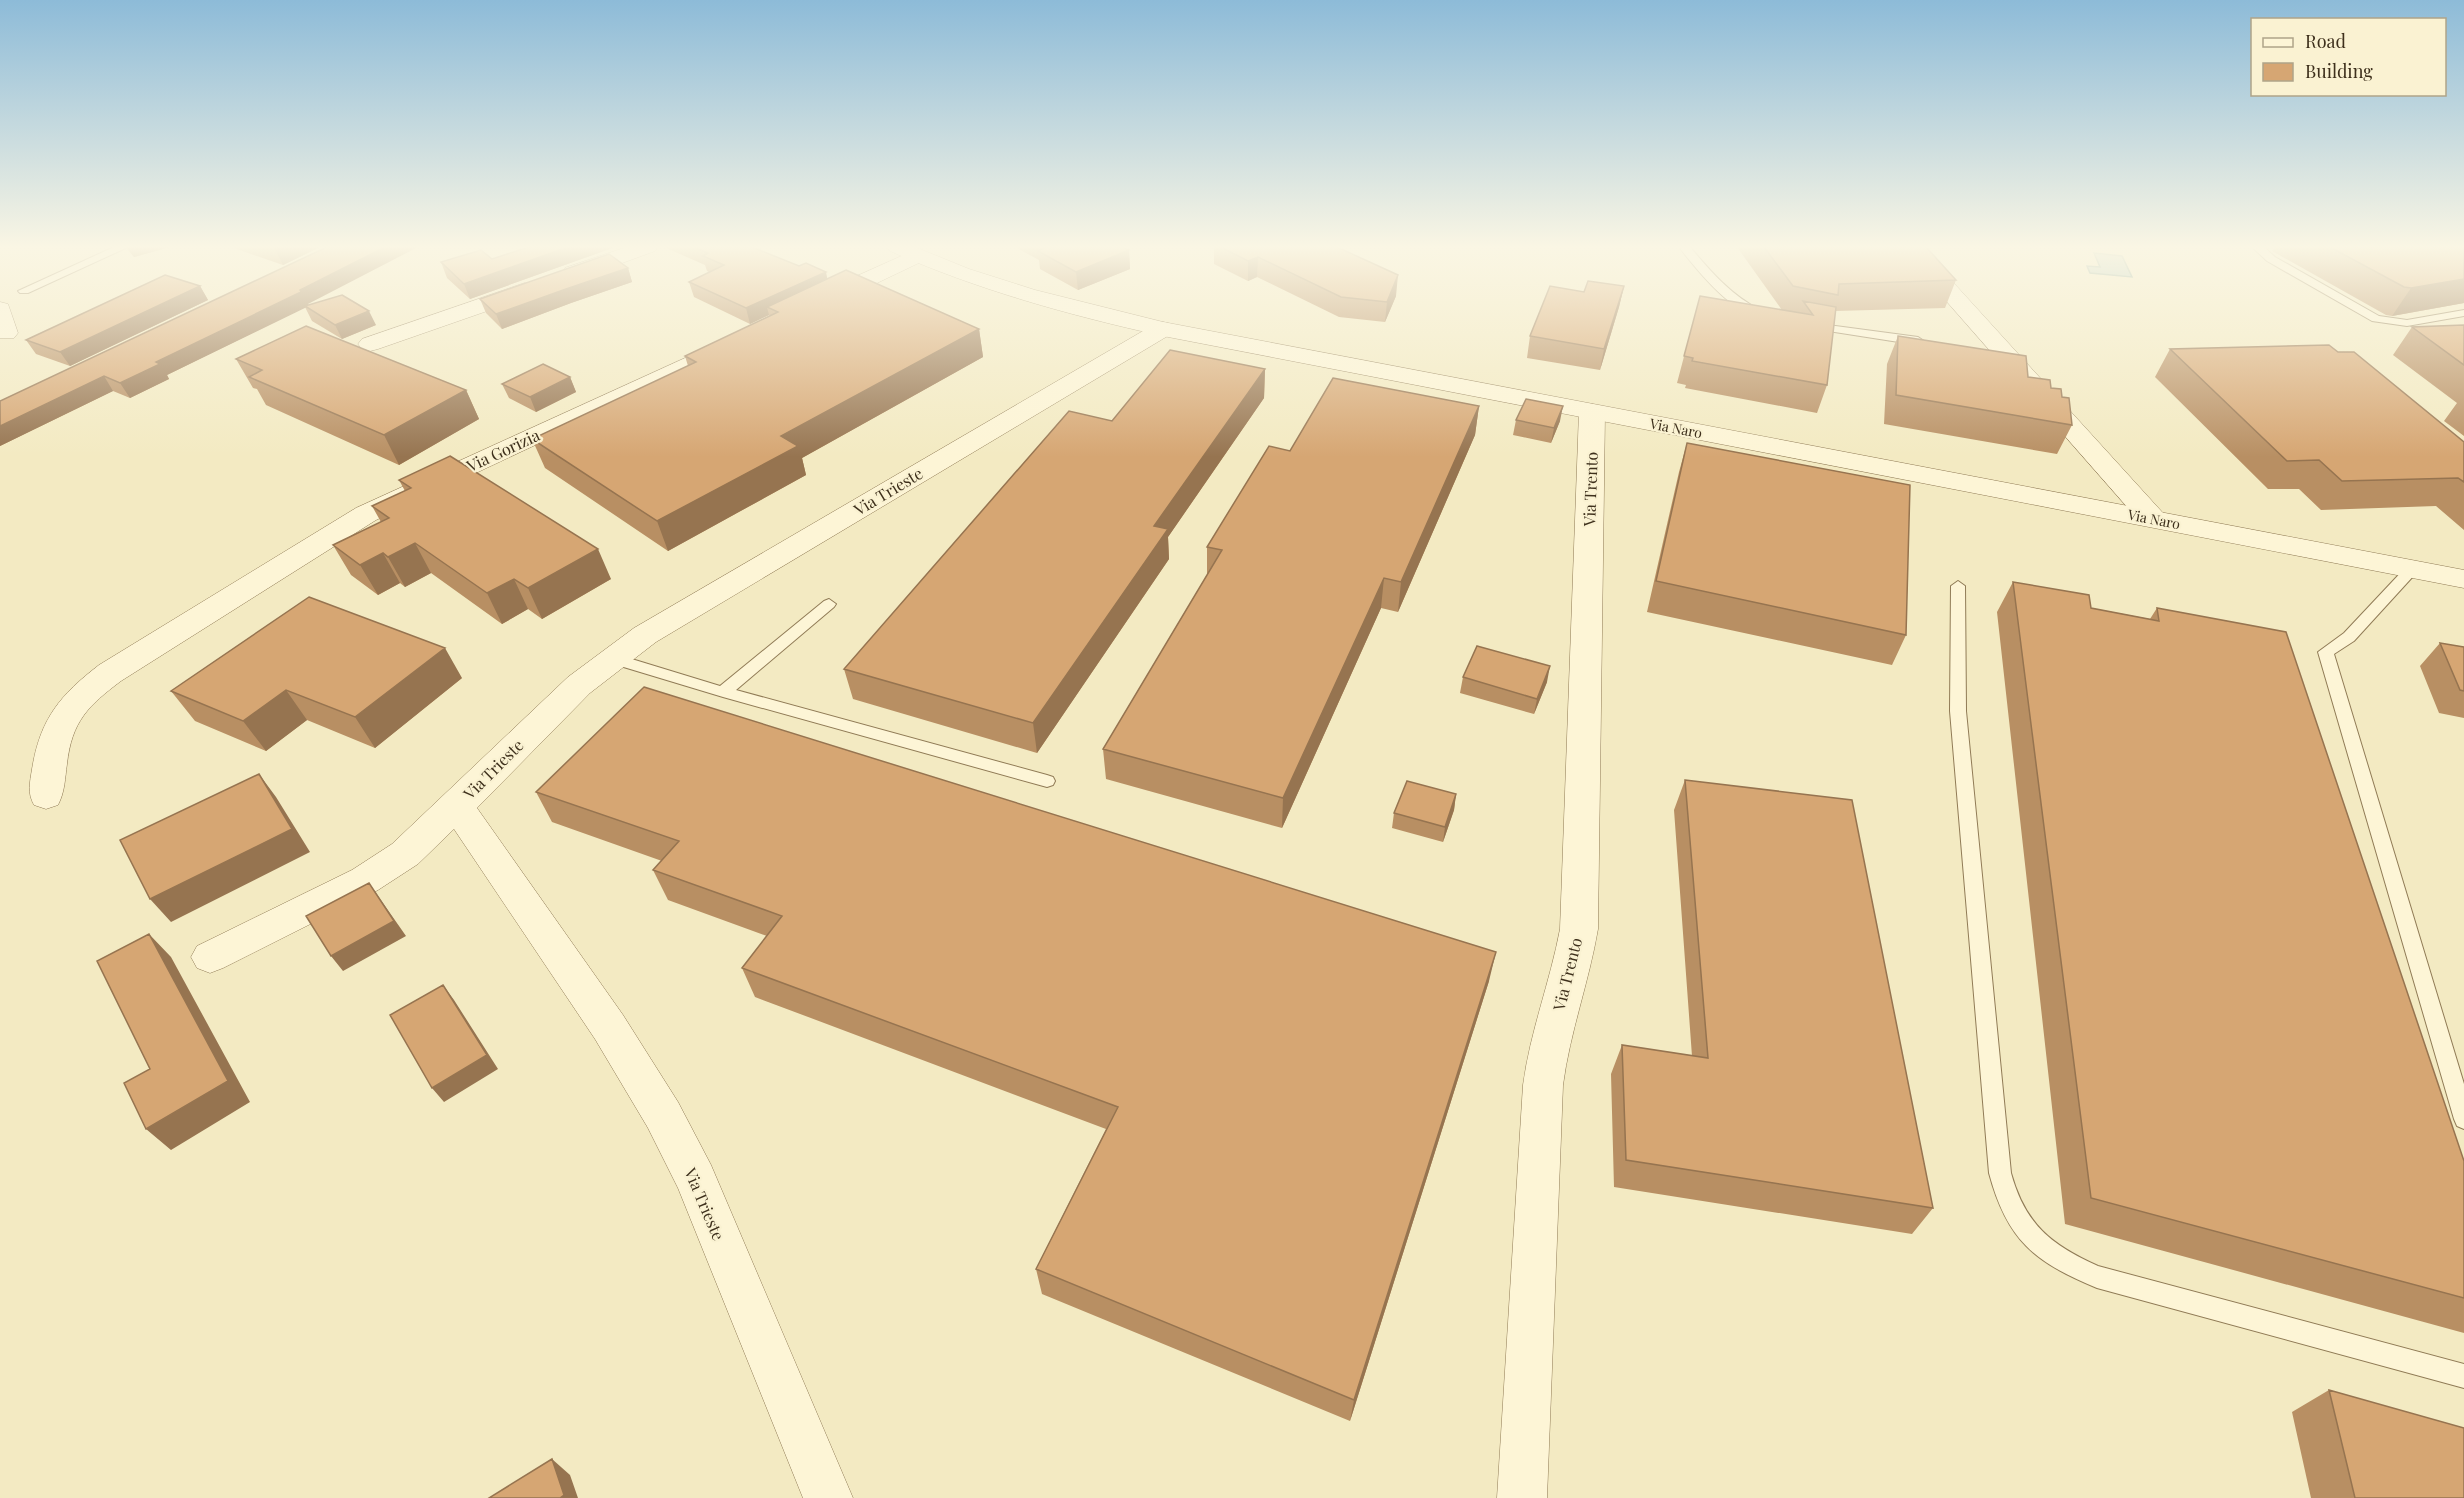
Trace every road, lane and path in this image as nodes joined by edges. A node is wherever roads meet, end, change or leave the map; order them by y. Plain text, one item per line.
1 (2, 317) edge
2 (448, 317) edge
3 (1116, 317) edge
4 (1966, 317) edge
5 (2372, 317) edge
6 (2442, 317) edge
7 (1802, 324) edge
8 (1163, 328) junction
9 (6, 333) dead end
10 (749, 336) edge
11 (1925, 342) edge
12 (370, 344) dead end
13 (1592, 412) junction
14 (2153, 519) junction
15 (2412, 569) junction
16 (2464, 579) edge
17 (1958, 586) dead end
18 (829, 604) dead end
19 (612, 658) junction
20 (723, 692) junction
21 (1047, 781) dead end
22 (46, 796) dead end
23 (457, 806) junction
24 (210, 957) dead end
25 (2464, 1119) edge
26 (2464, 1376) edge
27 (828, 1498) edge
28 (1522, 1498) edge

1 - 9 street
2 - 12 street
3 - 8 street, Via Naro
4 - 14 street
5 - 6 lane
7 - 11 lane
8 - 13 street, Via Naro
8 - 19 street, Via Trieste
10 - 22 street, Via Gorizia
13 - 14 street, Via Naro
13 - 28 street, Via Trento
14 - 15 street, Via Naro
15 - 16 street, Via Naro
15 - 25 lane
17 - 26 lane
18 - 20 lane
19 - 20 lane
19 - 23 street, Via Trieste
20 - 21 lane
23 - 24 street
23 - 27 street, Via Trieste

